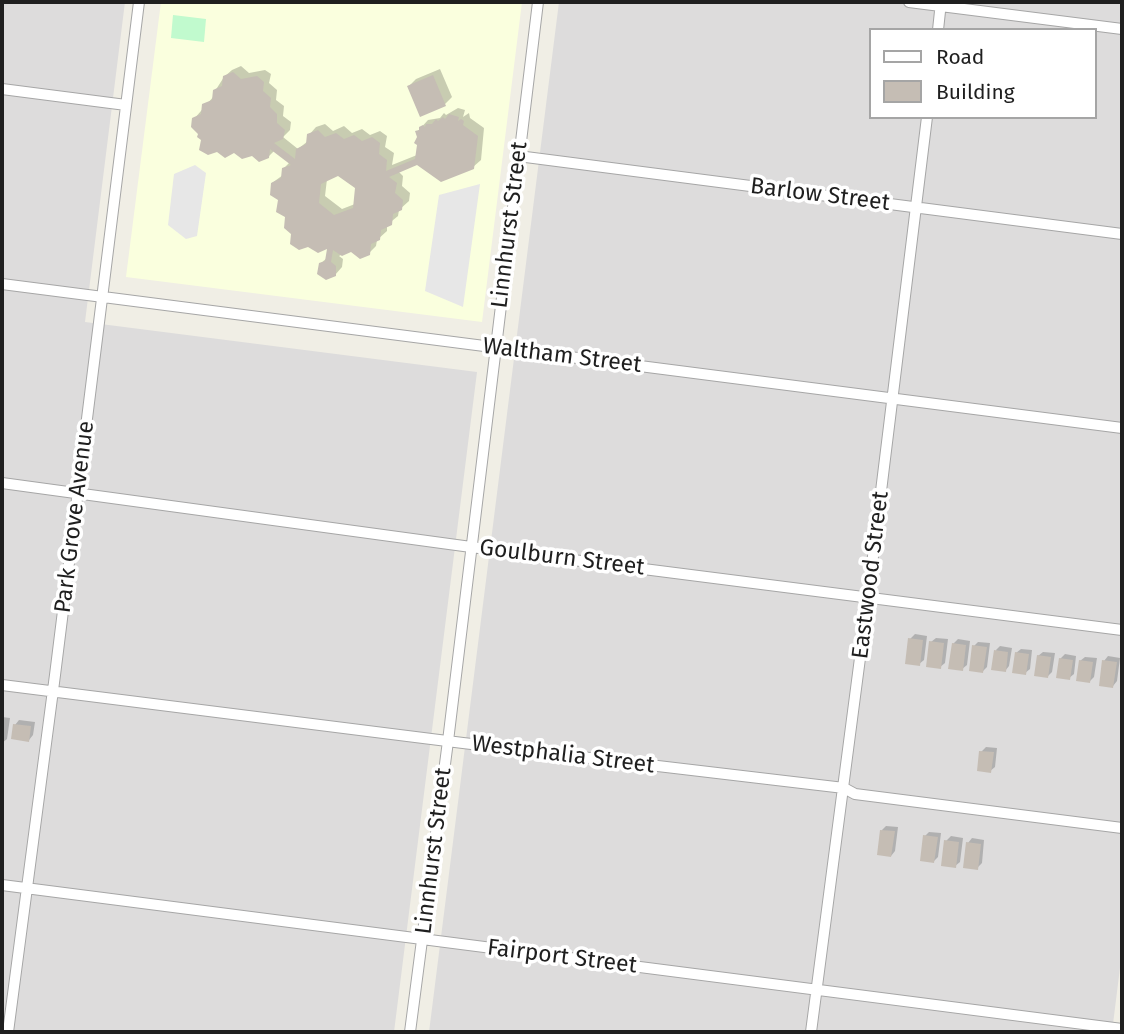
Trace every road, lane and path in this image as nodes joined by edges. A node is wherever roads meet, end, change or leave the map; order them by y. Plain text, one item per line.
1 (139, 2) edge
2 (538, 2) edge
3 (909, 2) edge
4 (941, 4) edge
5 (937, 28) edge
6 (1122, 29) edge
7 (2, 89) edge
8 (126, 105) junction
9 (927, 119) edge
10 (518, 156) junction
11 (915, 207) junction
12 (1122, 234) edge
13 (2, 284) edge
14 (102, 297) junction
15 (495, 347) junction
16 (892, 399) junction
17 (1122, 428) edge
18 (2, 483) edge
19 (78, 492) junction
20 (471, 547) junction
21 (868, 597) junction
22 (1122, 630) edge
23 (2, 685) edge
24 (53, 691) junction
25 (448, 741) junction
26 (844, 788) junction
27 (1122, 828) edge
28 (2, 885) edge
29 (27, 888) junction
30 (422, 940) junction
31 (817, 990) junction
32 (1122, 1029) edge
33 (8, 1032) edge
34 (410, 1032) edge
35 (811, 1032) edge

1 - 8 street, Park Grove Avenue
2 - 10 street, Linnhurst Street
3 - 4 street
4 - 5 street
4 - 6 street
7 - 8 street
8 - 14 street, Park Grove Avenue
9 - 11 street, Eastwood Street
10 - 11 street, Barlow Street
10 - 15 street, Linnhurst Street
11 - 12 street, Barlow Street
11 - 16 street, Eastwood Street
13 - 14 street, Waltham Street
14 - 15 street, Waltham Street
14 - 19 street, Park Grove Avenue
15 - 16 street, Waltham Street
15 - 20 street, Linnhurst Street
16 - 17 street, Waltham Street
16 - 21 street, Eastwood Street
18 - 19 street, Goulburn Street
19 - 20 street, Goulburn Street
19 - 24 street, Park Grove Avenue
20 - 21 street, Goulburn Street
20 - 25 street, Linnhurst Street
21 - 22 street, Goulburn Street
21 - 26 street, Eastwood Street
23 - 24 street, Westphalia Street
24 - 25 street, Westphalia Street
24 - 29 street, Park Grove Avenue
25 - 26 street, Westphalia Street
25 - 30 street, Linnhurst Street
26 - 27 street, Westphalia Street
26 - 31 street, Eastwood Street
28 - 29 street, Fairport Street
29 - 30 street, Fairport Street
29 - 33 street, Park Grove Avenue
30 - 31 street, Fairport Street
30 - 34 street, Linnhurst Street
31 - 32 street, Fairport Street
31 - 35 street, Eastwood Street

